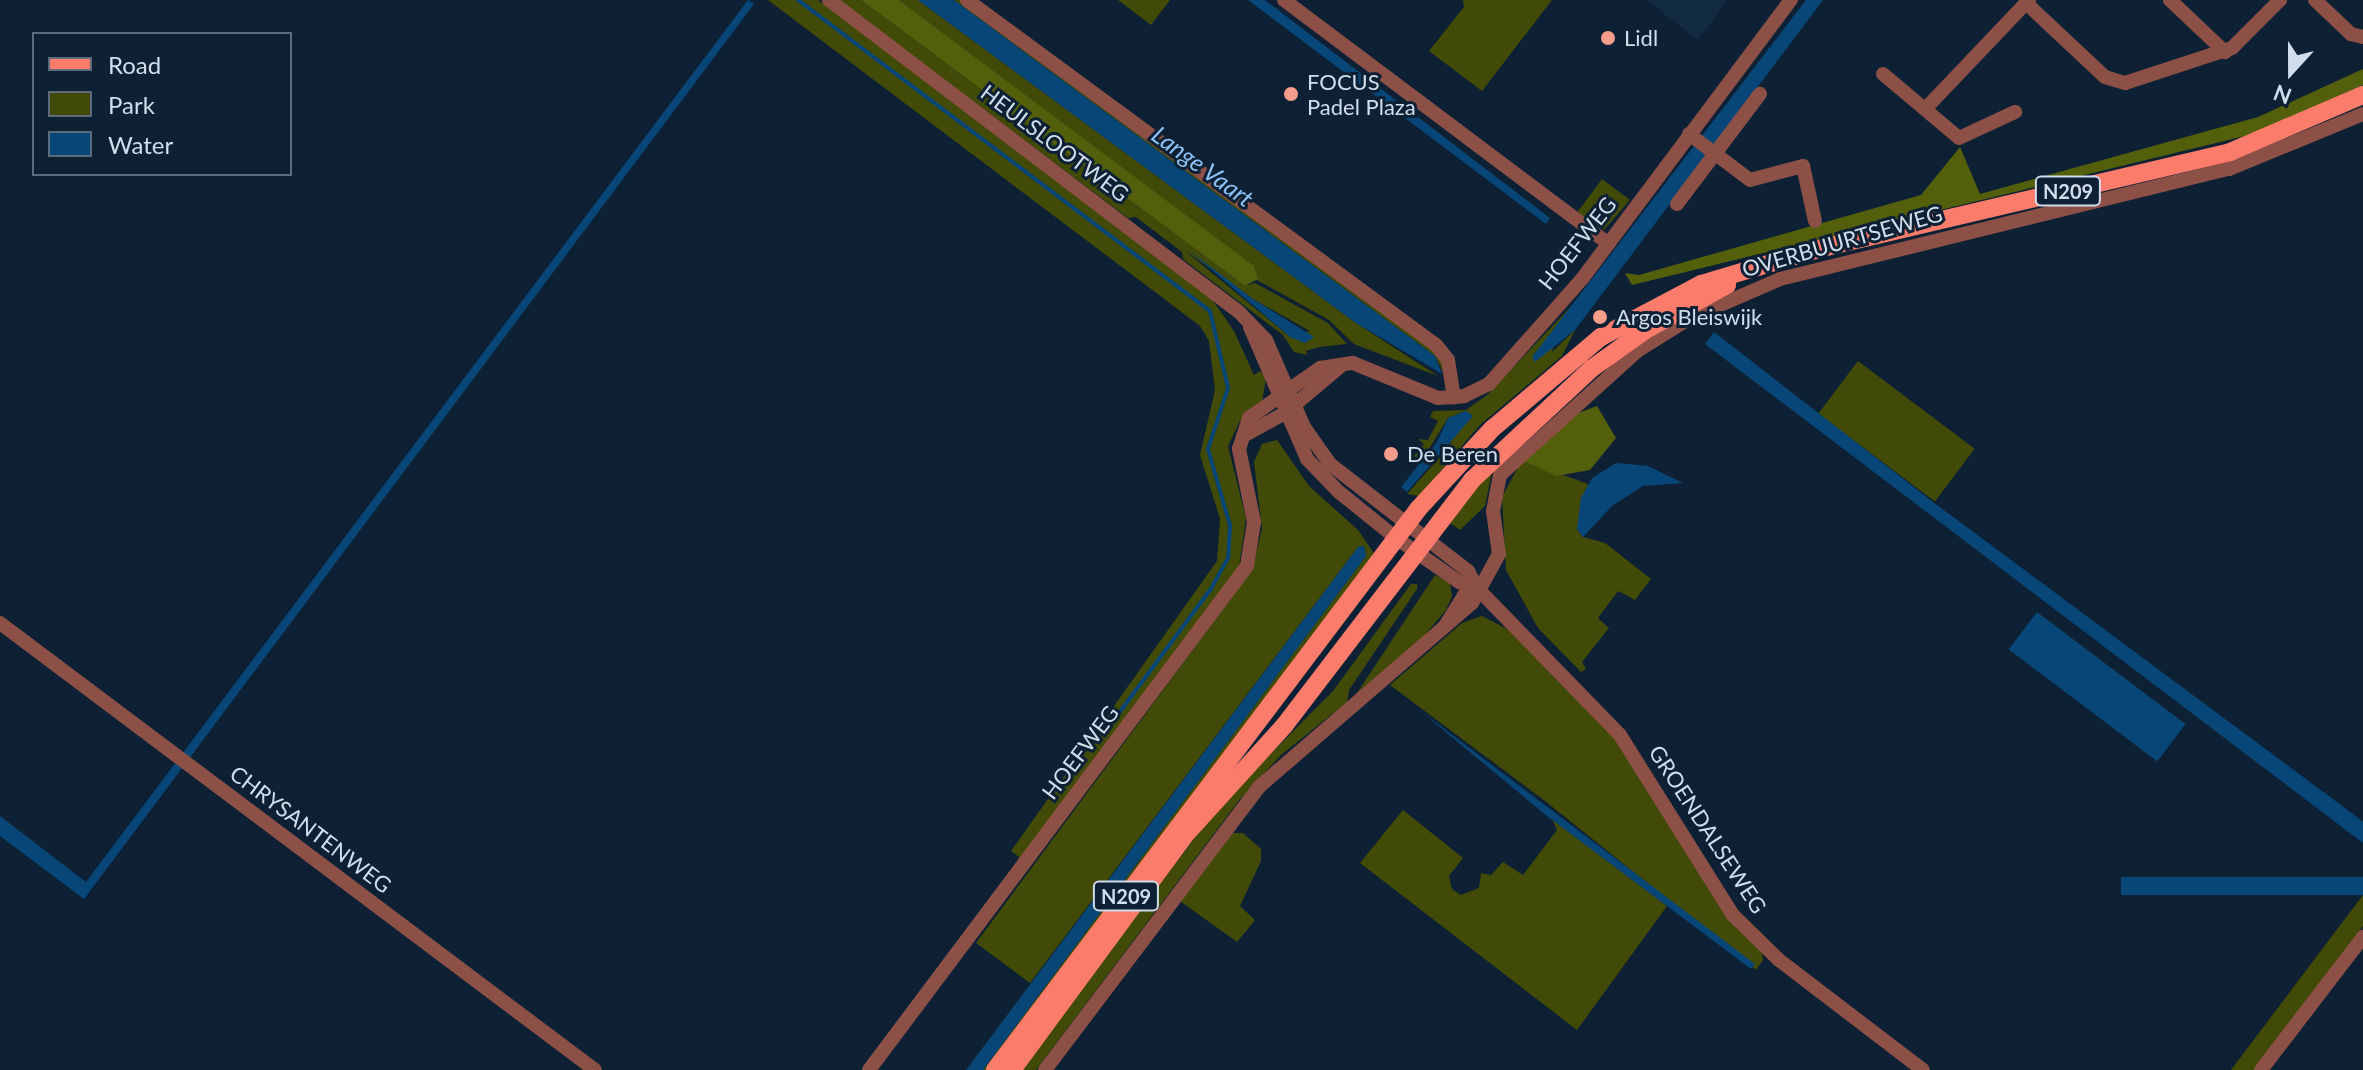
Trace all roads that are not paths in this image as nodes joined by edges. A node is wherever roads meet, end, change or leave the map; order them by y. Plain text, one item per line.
1 (829, 0) edge
2 (967, 0) edge
3 (1284, 0) edge
4 (1791, 0) edge
5 (2170, 0) edge
6 (2280, 0) edge
7 (2315, 0) edge
8 (2028, 2) edge
9 (2363, 37) edge
10 (2225, 52) junction
11 (1883, 74) dead end
12 (1760, 94) dead end
13 (2363, 95) edge
14 (1927, 107) junction
15 (2015, 112) dead end
16 (2363, 114) edge
17 (1693, 137) junction
18 (1712, 152) junction
19 (1677, 204) dead end
20 (1815, 221) dead end
21 (1609, 244) junction
22 (1765, 266) junction
23 (1343, 365) junction
24 (1282, 391) junction
25 (1454, 398) junction
26 (1290, 410) junction
27 (1243, 436) junction
28 (1401, 531) junction
29 (1422, 545) junction
30 (1477, 588) junction
31 (0, 623) edge
32 (2363, 937) edge
33 (595, 1070) edge
34 (869, 1070) edge
35 (995, 1070) edge
36 (1012, 1070) edge
37 (1045, 1070) edge
38 (1923, 1070) edge
39 (2261, 1070) edge

1 - 24 street, HEULSLOOTWEG
2 - 25 street
3 - 21 street
4 - 17 street, HOEFWEG
5 - 10 street
6 - 10 street
7 - 9 street
8 - 10 street
8 - 14 street
11 - 14 street
12 - 18 street
13 - 22 main road, OVERBUURTSEWEG / N209
14 - 15 street
16 - 30 street, OVERBUURTSEWEG
17 - 18 street
17 - 21 street, HOEFWEG
18 - 19 street
18 - 20 street
21 - 25 street, HOEFWEG
22 - 28 main road, OVERBUURTSEWEG / N209
22 - 29 main road, OVERBUURTSEWEG / N209
23 - 24 street
23 - 25 street
23 - 26 street
24 - 26 street, HEULSLOOTWEG
24 - 27 street
26 - 27 street
26 - 28 street, HEULSLOOTWEG
27 - 34 street, HOEFWEG
28 - 29 street, HEULSLOOTWEG
28 - 35 main road, N209
29 - 30 street, GROENDALSEWEG
29 - 36 main road, N209
30 - 37 street
30 - 38 street, GROENDALSEWEG
31 - 33 street, CHRYSANTENWEG
32 - 39 street

